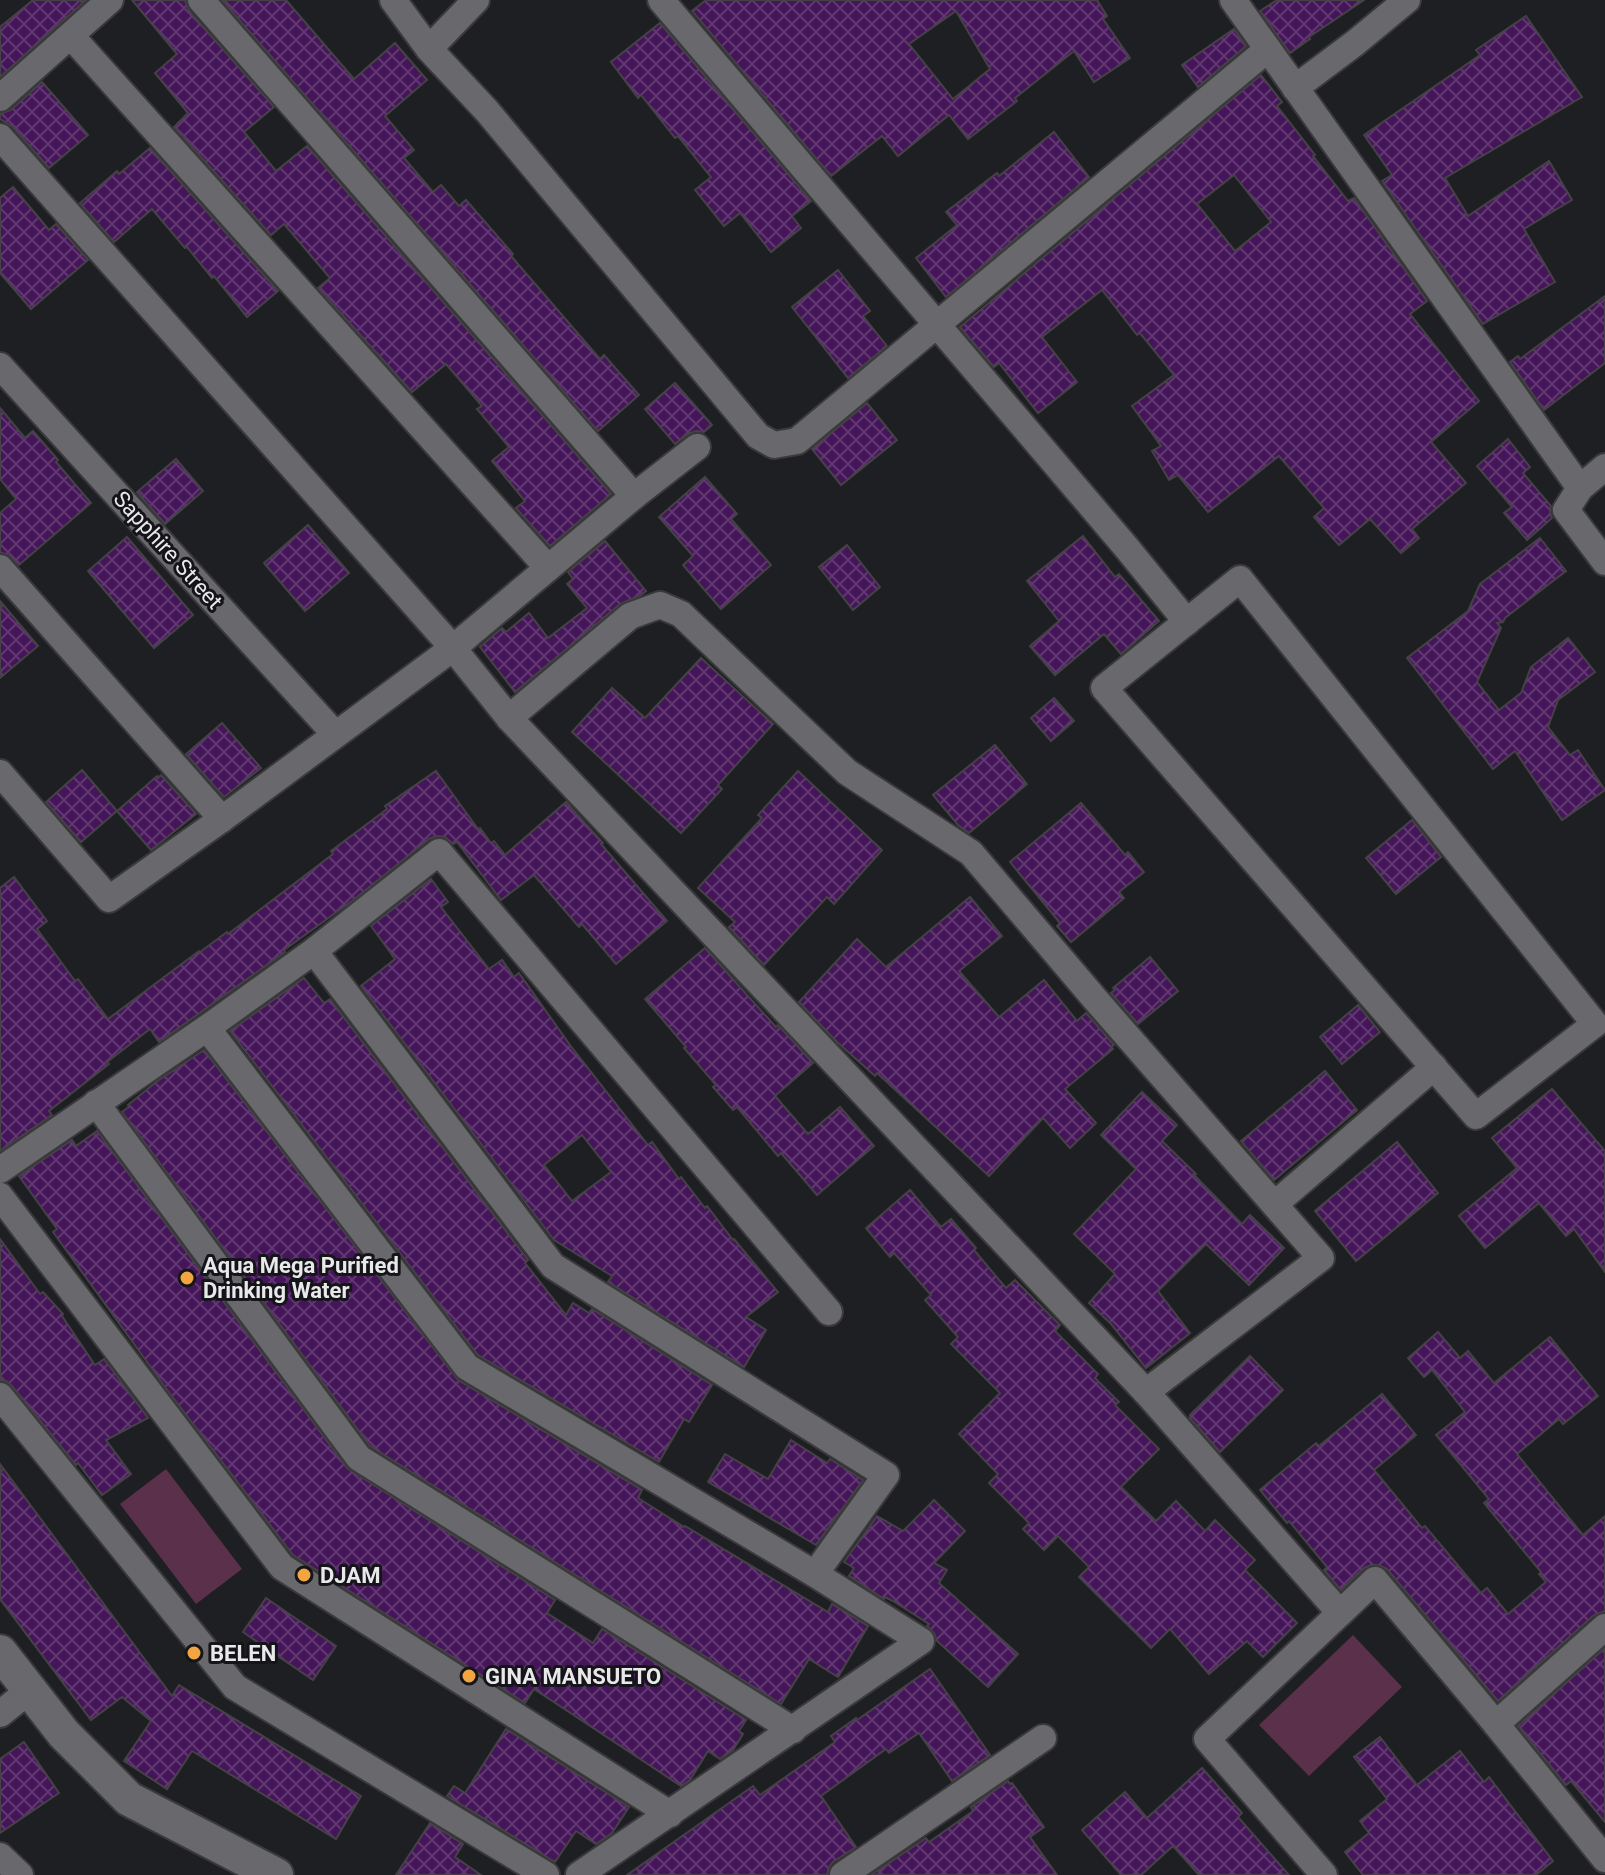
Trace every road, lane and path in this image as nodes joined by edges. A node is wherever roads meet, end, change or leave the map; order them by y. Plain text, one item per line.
1 (110, 0) edge
2 (201, 0) edge
3 (393, 0) edge
4 (476, 0) edge
5 (661, 0) edge
6 (1233, 0) edge
7 (1407, 0) edge
8 (71, 36) junction
9 (429, 49) junction
10 (1268, 49) junction
11 (1295, 88) junction
12 (0, 98) edge
13 (0, 137) edge
14 (936, 325) junction
15 (0, 366) edge
16 (697, 447) dead end
17 (1605, 467) edge
18 (1580, 488) junction
19 (634, 496) junction
20 (1605, 562) edge
21 (0, 568) edge
22 (548, 568) junction
23 (1187, 622) junction
24 (453, 648) junction
25 (509, 718) junction
26 (335, 734) junction
27 (0, 773) edge
28 (222, 819) junction
29 (314, 951) junction
30 (207, 1028) junction
31 (1434, 1067) junction
32 (96, 1103) junction
33 (0, 1170) edge
34 (0, 1196) edge
35 (1275, 1204) junction
36 (829, 1312) dead end
37 (1146, 1392) junction
38 (0, 1396) edge
39 (815, 1574) junction
40 (1340, 1613) junction
41 (1605, 1627) edge
42 (0, 1652) edge
43 (30, 1690) junction
44 (0, 1714) edge
45 (1496, 1724) junction
46 (793, 1730) junction
47 (1043, 1738) dead end
48 (670, 1814) junction
49 (0, 1856) edge
50 (1605, 1859) edge
51 (20, 1875) edge
52 (276, 1875) edge
53 (546, 1875) edge
54 (579, 1875) edge
55 (843, 1875) edge
56 (1324, 1875) edge

1 - 8 street
2 - 19 street
3 - 9 street
4 - 9 street
5 - 14 street
6 - 10 street
7 - 11 street
8 - 12 street
8 - 22 street
9 - 14 street
10 - 11 street
10 - 14 street
11 - 18 street
13 - 24 street
14 - 23 street
15 - 26 street, Sapphire Street
16 - 19 street
17 - 18 street
18 - 20 street
19 - 22 street
21 - 28 street
22 - 24 street
23 - 31 street
23 - 31 street
24 - 25 street
24 - 26 street
25 - 35 street
25 - 37 street
26 - 28 street
27 - 28 street
29 - 30 street
29 - 36 street
29 - 39 street
30 - 32 street
30 - 39 street
31 - 35 street
32 - 33 street
32 - 46 street
34 - 48 street
35 - 37 street
37 - 40 street
38 - 53 street
39 - 46 street
40 - 45 street
40 - 56 street
41 - 45 street
42 - 43 street
43 - 44 street
43 - 52 street
45 - 50 street
46 - 48 street
47 - 55 street
48 - 54 street
49 - 51 street

